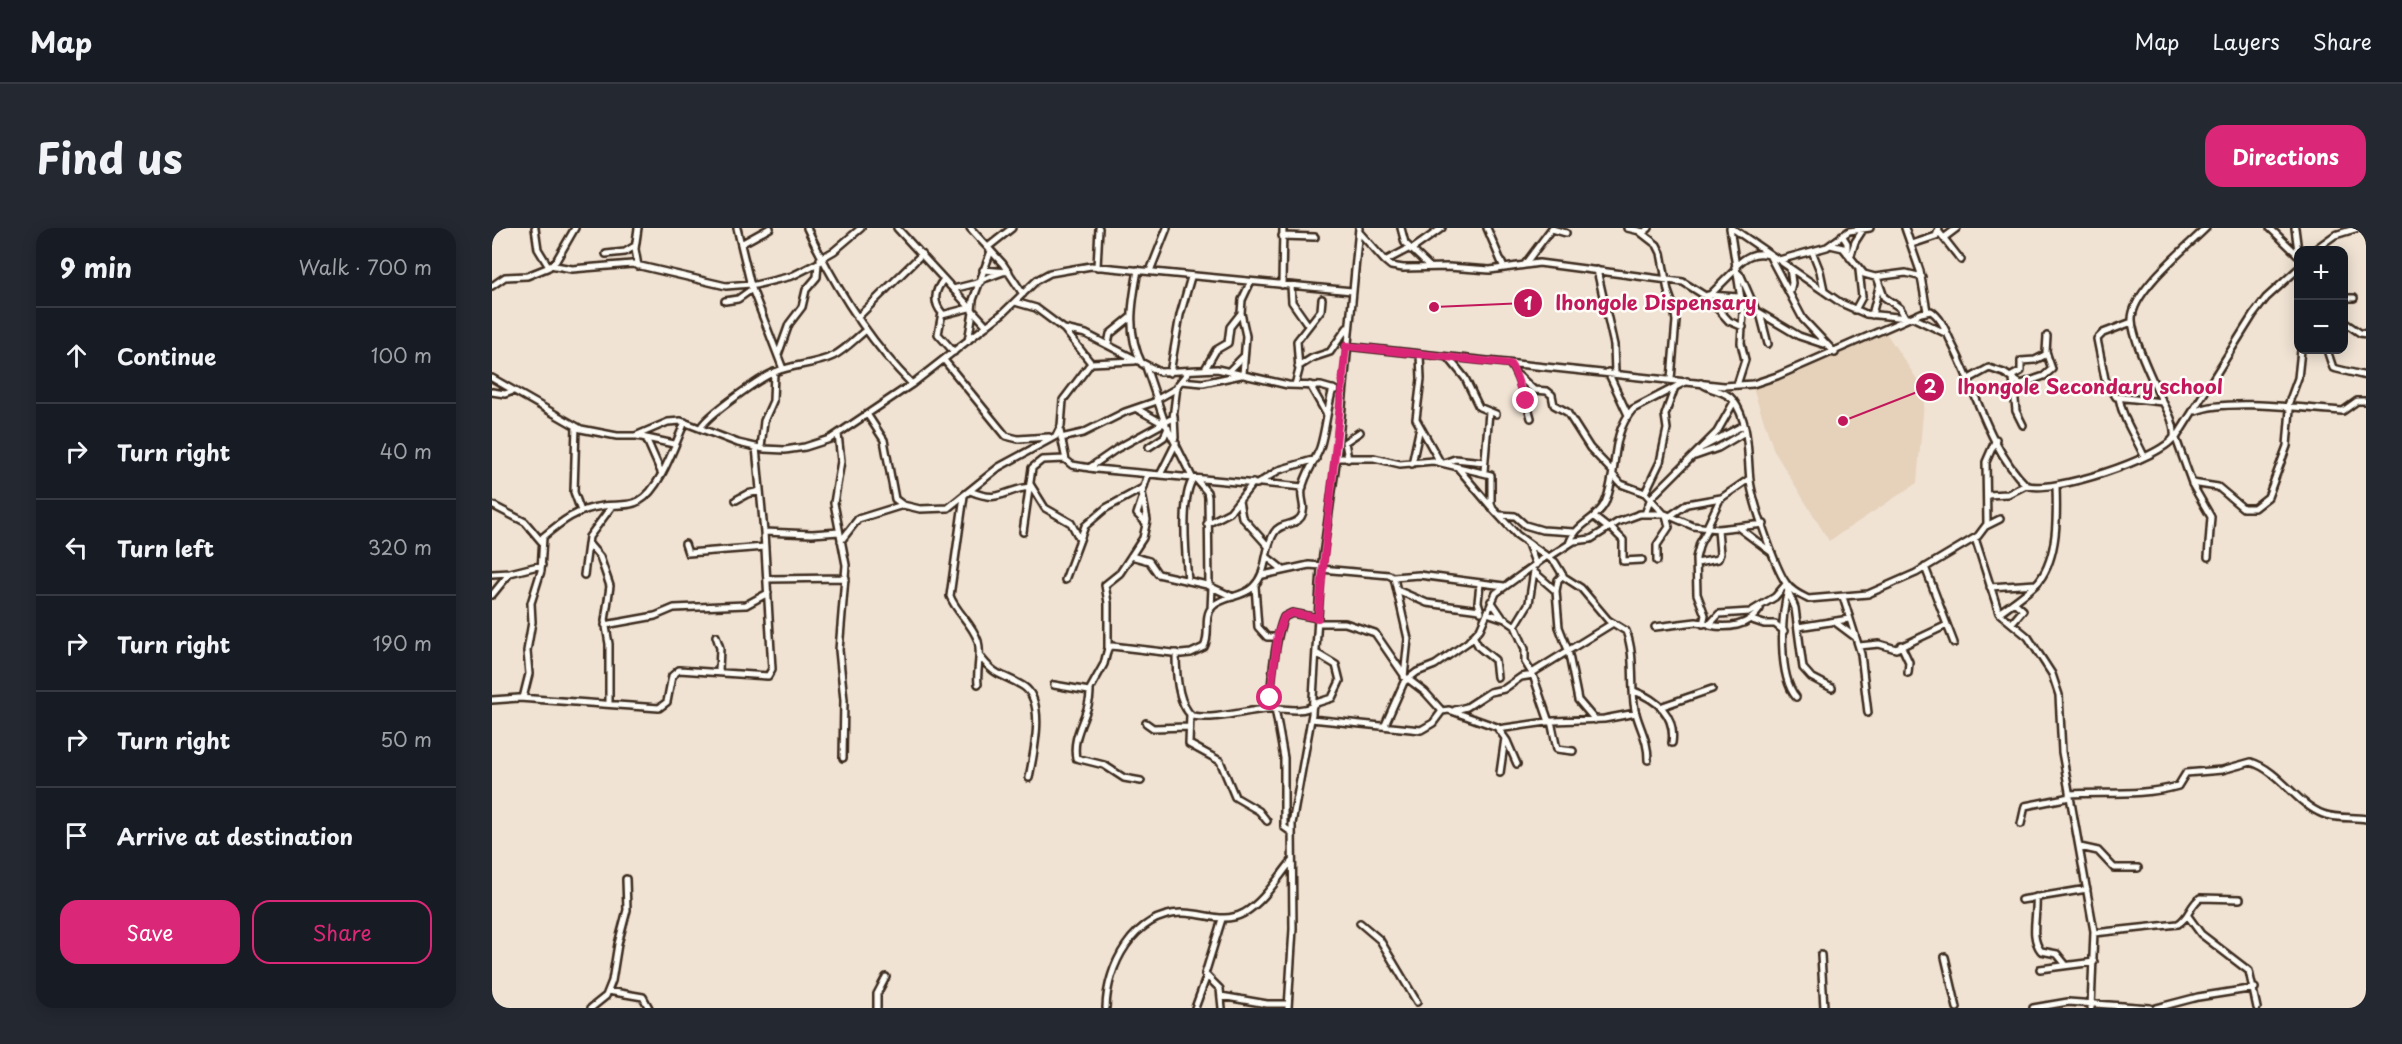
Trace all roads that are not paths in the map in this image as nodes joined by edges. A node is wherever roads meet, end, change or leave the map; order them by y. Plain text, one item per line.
1 (535, 228) edge
2 (575, 228) edge
3 (638, 228) edge
4 (737, 228) edge
5 (770, 228) edge
6 (807, 228) edge
7 (861, 228) edge
8 (897, 228) edge
9 (970, 228) edge
10 (1012, 228) edge
11 (1099, 228) edge
12 (1167, 228) edge
13 (1282, 228) edge
14 (1291, 228) edge
15 (1401, 228) edge
16 (1442, 228) edge
17 (1488, 228) edge
18 (1552, 228) edge
19 (1628, 228) edge
20 (1649, 228) edge
21 (1731, 228) edge
22 (1864, 228) edge
23 (1870, 228) edge
24 (1905, 228) edge
25 (1957, 228) edge
26 (2206, 228) edge
27 (2270, 228) edge
28 (2295, 228) edge
29 (2352, 228) edge
30 (2358, 228) edge
31 (1359, 230) edge
32 (1939, 230) edge
33 (1639, 231) junction
34 (1566, 233) dead end
35 (1295, 236) junction
36 (1842, 236) junction
37 (1282, 237) junction
38 (1315, 237) dead end
39 (1945, 237) junction
40 (741, 244) junction
41 (1912, 244) junction
42 (1830, 245) junction
43 (635, 246) junction
44 (2297, 246) edge
45 (2320, 246) edge
46 (990, 249) junction
47 (1410, 249) junction
48 (2294, 249) edge
49 (1812, 251) junction
50 (1768, 253) junction
51 (606, 254) dead end
52 (922, 254) junction
53 (1794, 255) junction
54 (1848, 255) junction
55 (1779, 260) junction
56 (1961, 260) dead end
57 (820, 261) junction
58 (1385, 261) junction
59 (1524, 265) junction
60 (549, 266) junction
61 (638, 266) junction
62 (1097, 267) junction
63 (1430, 267) junction
64 (1504, 268) junction
65 (1789, 268) junction
66 (1735, 269) junction
67 (983, 270) junction
68 (1138, 270) junction
69 (1597, 270) junction
70 (1859, 270) junction
71 (1150, 271) junction
72 (1006, 272) junction
73 (2294, 273) edge
74 (1191, 277) junction
75 (1877, 277) junction
76 (1922, 277) junction
77 (1666, 278) junction
78 (944, 279) junction
79 (981, 281) junction
80 (1250, 282) junction
81 (1282, 285) junction
82 (492, 286) edge
83 (752, 286) junction
84 (1292, 286) junction
85 (1879, 287) junction
86 (953, 290) junction
87 (1824, 290) junction
88 (1352, 291) junction
89 (1790, 292) junction
90 (1023, 294) junction
91 (1707, 295) junction
92 (1322, 298) dead end
93 (2348, 298) edge
94 (2354, 298) dead end
95 (1740, 299) junction
96 (726, 301) dead end
97 (1015, 302) junction
98 (1855, 309) junction
99 (971, 310) junction
100 (1758, 311) junction
101 (1927, 311) junction
102 (1241, 313) junction
103 (942, 315) junction
104 (1872, 315) junction
105 (1131, 317) junction
106 (1909, 317) junction
107 (857, 318) junction
108 (2132, 322) junction
109 (1308, 325) junction
110 (987, 326) junction
111 (1348, 326) junction
112 (2348, 326) edge
113 (1743, 327) junction
114 (1064, 329) junction
115 (866, 330) junction
116 (2366, 333) edge
117 (1948, 335) junction
118 (2048, 336) dead end
119 (968, 341) junction
120 (1108, 344) junction
121 (1768, 344) dead end
122 (1826, 344) junction
123 (1346, 346) junction
124 (954, 352) junction
125 (1835, 353) junction
126 (778, 354) junction
127 (1420, 354) junction
128 (2047, 354) junction
129 (2301, 354) edge
130 (2329, 354) edge
131 (1244, 355) junction
132 (1448, 357) junction
133 (944, 360) junction
134 (1135, 361) junction
135 (1091, 363) junction
136 (1510, 364) junction
137 (1144, 366) junction
138 (1298, 367) junction
139 (783, 369) junction
140 (1205, 369) junction
141 (1189, 371) junction
142 (1229, 371) junction
143 (774, 372) junction
144 (1608, 372) junction
145 (1170, 373) junction
146 (1615, 373) junction
147 (1245, 374) junction
148 (1519, 376) junction
149 (2366, 376) edge
150 (492, 378) edge
151 (2012, 378) junction
152 (1671, 379) junction
153 (1969, 379) junction
154 (1181, 381) junction
155 (1687, 381) junction
156 (1701, 382) junction
157 (912, 384) junction
158 (1295, 385) junction
159 (1310, 385) junction
160 (1737, 385) junction
161 (1676, 387) junction
162 (1177, 388) junction
163 (1333, 389) junction
164 (513, 391) junction
165 (1341, 391) junction
166 (492, 392) edge
167 (2119, 398) junction
168 (1156, 400) junction
169 (2366, 400) edge
170 (1734, 402) junction
171 (2162, 402) junction
172 (2288, 408) junction
173 (1137, 409) junction
174 (2195, 411) junction
175 (1490, 412) junction
176 (867, 414) junction
177 (1496, 414) dead end
178 (1327, 415) junction
179 (1628, 415) junction
180 (1174, 416) junction
181 (1531, 418) dead end
182 (685, 422) junction
183 (2023, 424) dead end
184 (1165, 425) junction
185 (576, 426) junction
186 (701, 427) junction
187 (1420, 427) junction
188 (1745, 428) junction
189 (1060, 431) junction
190 (1360, 432) dead end
191 (838, 434) junction
192 (635, 436) junction
193 (2175, 436) junction
194 (1053, 437) junction
195 (646, 438) junction
196 (1060, 438) junction
197 (1995, 440) junction
198 (1176, 442) junction
199 (674, 444) junction
200 (1149, 447) dead end
201 (758, 448) junction
202 (1702, 448) junction
203 (1693, 456) junction
204 (2144, 456) junction
205 (1336, 458) junction
206 (1065, 459) junction
207 (1316, 459) junction
208 (1348, 459) junction
209 (1442, 462) junction
210 (1484, 462) junction
211 (1412, 464) junction
212 (1457, 467) junction
213 (1089, 468) junction
214 (1484, 471) junction
215 (662, 473) junction
216 (1613, 473) junction
217 (1148, 474) junction
218 (1160, 475) junction
219 (1195, 479) junction
220 (1749, 479) junction
221 (1256, 483) junction
222 (2192, 483) junction
223 (2026, 484) junction
224 (1030, 486) junction
225 (2056, 486) junction
226 (1303, 487) junction
227 (1143, 488) junction
228 (760, 491) junction
229 (970, 491) junction
230 (1645, 493) junction
231 (1987, 495) junction
232 (964, 496) junction
233 (1651, 498) junction
234 (1721, 498) junction
235 (736, 500) dead end
236 (1239, 501) junction
237 (492, 505) edge
238 (613, 505) junction
239 (903, 505) junction
240 (1493, 508) junction
241 (581, 511) junction
242 (1645, 514) junction
243 (1500, 515) junction
244 (1667, 515) junction
245 (1713, 515) junction
246 (1594, 517) junction
247 (2000, 519) dead end
248 (1207, 524) junction
249 (1764, 524) junction
250 (1986, 526) junction
251 (1708, 527) junction
252 (1609, 528) junction
253 (1739, 528) junction
254 (1718, 529) junction
255 (764, 532) junction
256 (839, 532) junction
257 (1023, 532) dead end
258 (1574, 532) junction
259 (1975, 538) junction
260 (1080, 540) junction
261 (541, 541) junction
262 (841, 541) junction
263 (1528, 543) junction
264 (589, 544) junction
265 (685, 544) dead end
266 (1569, 544) junction
267 (1268, 546) junction
268 (765, 548) junction
269 (1773, 553) junction
270 (1131, 556) junction
271 (1267, 556) junction
272 (1548, 557) junction
273 (2208, 557) dead end
274 (1642, 560) dead end
275 (1657, 561) dead end
276 (1697, 564) junction
277 (542, 565) junction
278 (1925, 567) junction
279 (1321, 568) junction
280 (1535, 568) junction
281 (1282, 569) junction
282 (510, 573) junction
283 (492, 574) edge
284 (584, 575) dead end
285 (1563, 575) junction
286 (1261, 576) junction
287 (1393, 577) junction
288 (846, 578) junction
289 (767, 579) junction
290 (1065, 580) dead end
291 (1188, 581) junction
292 (1480, 584) junction
293 (2036, 584) junction
294 (1255, 586) junction
295 (1506, 586) junction
296 (1787, 586) junction
297 (1210, 587) junction
298 (1990, 587) junction
299 (1397, 590) junction
300 (1556, 591) junction
301 (768, 593) junction
302 (492, 595) edge
303 (1233, 597) junction
304 (1843, 597) junction
305 (1491, 601) junction
306 (2014, 602) junction
307 (1761, 606) junction
308 (1211, 609) junction
309 (1480, 610) junction
310 (1486, 613) junction
311 (1999, 613) junction
312 (1503, 618) junction
313 (1749, 619) junction
314 (1849, 619) junction
315 (1318, 620) junction
316 (1484, 620) junction
317 (1835, 622) junction
318 (1613, 623) junction
319 (2012, 623) junction
320 (1706, 624) junction
321 (605, 625) junction
322 (1947, 625) junction
323 (1515, 626) junction
324 (1655, 627) dead end
325 (1798, 627) junction
326 (1785, 632) junction
327 (716, 636) dead end
328 (1473, 636) junction
329 (1278, 638) junction
330 (1857, 638) junction
331 (1954, 643) dead end
332 (1901, 645) junction
333 (1859, 646) junction
334 (1108, 649) junction
335 (1568, 650) junction
336 (1176, 653) junction
337 (1316, 653) junction
338 (979, 655) junction
339 (719, 671) junction
340 (1908, 673) dead end
341 (1533, 674) junction
342 (1497, 677) dead end
343 (1406, 678) junction
344 (978, 684) dead end
345 (1054, 686) dead end
346 (1832, 688) dead end
347 (1712, 689) dead end
348 (1090, 690) junction
349 (1634, 691) junction
350 (524, 698) junction
351 (1796, 698) dead end
352 (492, 700) edge
353 (609, 703) junction
354 (1313, 705) junction
355 (1470, 705) junction
356 (1660, 706) junction
357 (1273, 708) junction
358 (1450, 710) junction
359 (1442, 711) junction
360 (1636, 713) junction
361 (1868, 713) dead end
362 (1190, 714) junction
363 (1466, 716) junction
364 (1311, 719) junction
365 (1595, 720) junction
366 (1550, 722) junction
367 (1146, 723) dead end
368 (1385, 725) junction
369 (1188, 727) junction
370 (1498, 729) junction
371 (1505, 738) junction
372 (1672, 743) dead end
373 (1573, 751) dead end
374 (843, 758) dead end
375 (1648, 760) dead end
376 (1517, 764) dead end
377 (1500, 773) dead end
378 (1029, 778) dead end
379 (1140, 781) dead end
380 (2070, 796) junction
381 (2366, 819) edge
382 (1267, 821) dead end
383 (2021, 824) dead end
384 (1291, 832) junction
385 (2080, 847) junction
386 (1291, 862) junction
387 (2138, 868) dead end
388 (626, 879) dead end
389 (2087, 889) junction
390 (2036, 897) junction
391 (2240, 898) dead end
392 (2021, 900) dead end
393 (2188, 916) junction
394 (1222, 919) junction
395 (1360, 923) dead end
396 (2094, 933) junction
397 (1821, 955) dead end
398 (1945, 957) dead end
399 (2094, 962) junction
400 (2066, 965) junction
401 (2040, 969) dead end
402 (886, 977) dead end
403 (1206, 978) junction
404 (2254, 988) junction
405 (608, 991) junction
406 (1221, 996) junction
407 (1417, 1002) dead end
408 (2091, 1005) edge
409 (1288, 1006) edge
410 (591, 1008) edge
411 (649, 1008) edge
412 (878, 1008) edge
413 (1106, 1008) edge
414 (1195, 1008) edge
415 (1222, 1008) edge
416 (1824, 1008) edge
417 (1957, 1008) edge
418 (2033, 1008) edge
419 (2150, 1008) edge
420 (2156, 1008) edge
421 (2257, 1008) edge

1 - 60 street
2 - 60 street
3 - 43 street
4 - 40 street
5 - 40 street
6 - 57 street
7 - 57 street
8 - 52 street
9 - 46 street
10 - 46 street
11 - 62 street
12 - 71 street
13 - 37 street
14 - 35 street
15 - 47 street
16 - 47 street
17 - 64 street
18 - 34 street
18 - 59 street
19 - 33 street
20 - 33 street
21 - 50 street
21 - 66 street
22 - 23 street
22 - 36 street
22 - 54 street
24 - 41 street
25 - 39 street
26 - 108 street
27 - 48 street
28 - 44 street
29 - 30 street
29 - 45 street
31 - 58 street
31 - 88 street
32 - 39 street
32 - 41 street
33 - 77 street
35 - 37 street
35 - 38 street
36 - 42 street
36 - 54 street
37 - 81 street
39 - 56 street
40 - 83 street
41 - 76 street
42 - 49 street
42 - 54 street
43 - 51 street
43 - 61 street
46 - 67 street
46 - 72 street
47 - 58 street
47 - 63 street
49 - 53 street
49 - 87 street
50 - 55 street
50 - 66 street
50 - 89 street
52 - 78 street
52 - 107 street
53 - 55 street
53 - 65 street
54 - 70 street
55 - 65 street
57 - 83 street
57 - 107 street
57 - 126 street
58 - 63 street
59 - 64 street
59 - 69 street
60 - 61 street
60 - 82 street
61 - 83 street
62 - 68 street
62 - 90 street
63 - 64 street
65 - 87 street
65 - 89 street
66 - 91 street
66 - 95 street
66 - 100 street
67 - 72 street
67 - 79 street
68 - 71 street
68 - 105 street
69 - 77 street
69 - 146 street
70 - 75 street
70 - 98 street
71 - 74 street
72 - 79 street
72 - 90 street
73 - 174 street
74 - 80 street
74 - 145 street
75 - 76 street
75 - 85 street
76 - 101 street
77 - 91 street
77 - 152 street
78 - 86 street
78 - 103 street
79 - 86 street
79 - 99 street
80 - 81 street
80 - 102 street
81 - 84 street
83 - 96 street
83 - 126 street
84 - 88 street
84 - 109 street
85 - 104 street
85 - 106 street
86 - 99 street
87 - 98 street
88 - 111 street
89 - 122 street
90 - 97 street
91 - 95 street
91 - 113 street
92 - 109 street
93 - 94 street
95 - 100 street
95 - 113 street
97 - 110 street
97 - 114 street
98 - 104 street
99 - 103 street
99 - 110 street
99 - 119 street
100 - 121 street
100 - 122 street
101 - 106 street
101 - 117 street
102 - 131 street
102 - 140 street
103 - 124 street
104 - 106 street
105 - 120 street
105 - 137 street
106 - 117 street
106 - 125 street
107 - 115 street
108 - 167 street
108 - 171 street
109 - 138 street
110 - 119 street
111 - 123 street
111 - 138 street
112 - 116 street
113 - 160 street
114 - 120 street
114 - 135 street
115 - 139 street
115 - 157 street
117 - 153 street
118 - 128 street
119 - 124 street
120 - 134 street
122 - 125 street
123 - 127 street
123 - 165 street
124 - 133 street
125 - 160 street
126 - 139 street
127 - 132 street
127 - 187 street
128 - 151 street
128 - 151 street
129 - 172 street
130 - 149 street
131 - 142 street
131 - 147 street
132 - 136 street
132 - 175 street
133 - 157 street
133 - 194 street
134 - 135 street
134 - 137 street
135 - 189 street
136 - 144 street
136 - 148 street
137 - 145 street
137 - 168 street
138 - 158 street
139 - 143 street
140 - 141 street
140 - 142 street
141 - 145 street
141 - 154 street
142 - 147 street
143 - 186 street
143 - 201 street
144 - 146 street
144 - 179 street
146 - 152 street
147 - 154 street
147 - 158 street
148 - 181 street
148 - 216 street
150 - 164 street
151 - 153 street
151 - 183 street
152 - 155 street
153 - 197 street
154 - 162 street
155 - 156 street
155 - 161 street
156 - 160 street
156 - 170 street
157 - 176 street
158 - 159 street
159 - 163 street
159 - 178 street
161 - 179 street
161 - 230 street
162 - 168 street
162 - 180 street
163 - 165 street
163 - 178 street
164 - 166 street
164 - 185 street
165 - 205 street
167 - 171 street
167 - 204 street
168 - 173 street
168 - 184 street
169 - 172 street
170 - 188 street
170 - 202 street
171 - 193 street
172 - 174 street
172 - 222 street
173 - 184 street
173 - 196 street
174 - 193 street
175 - 177 street
175 - 210 street
176 - 191 street
176 - 239 street
178 - 207 street
179 - 216 street
180 - 184 street
180 - 198 street
182 - 186 street
182 - 192 street
182 - 199 street
184 - 198 street
184 - 200 street
184 - 213 street
185 - 192 street
185 - 241 street
186 - 201 street
187 - 209 street
187 - 211 street
188 - 202 street
188 - 203 street
188 - 220 street
189 - 194 street
189 - 196 street
190 - 208 street
191 - 201 street
191 - 256 street
192 - 195 street
193 - 204 street
193 - 222 street
194 - 229 street
195 - 199 street
195 - 215 street
196 - 206 street
197 - 223 street
197 - 231 street
198 - 218 street
198 - 219 street
199 - 215 street
201 - 228 street
202 - 203 street
203 - 233 street
204 - 225 street
205 - 208 street
205 - 279 street
206 - 213 street
206 - 224 street
207 - 221 street
207 - 226 street
208 - 211 street
209 - 210 street
209 - 211 street
209 - 212 street
210 - 214 street
212 - 214 street
212 - 240 street
213 - 217 street
214 - 240 street
215 - 238 street
216 - 230 street
216 - 246 street
217 - 218 street
217 - 227 street
218 - 219 street
219 - 221 street
219 - 248 street
219 - 291 street
220 - 234 street
220 - 249 street
221 - 226 street
221 - 236 street
222 - 273 street
223 - 225 street
223 - 231 street
224 - 229 street
224 - 257 street
224 - 260 street
225 - 293 street
226 - 267 street
227 - 260 street
227 - 270 street
228 - 235 street
228 - 255 street
229 - 232 street
230 - 233 street
231 - 250 street
232 - 239 street
232 - 338 street
233 - 242 street
233 - 244 street
234 - 244 street
234 - 245 street
236 - 248 street
236 - 267 street
237 - 261 street
238 - 241 street
238 - 264 street
239 - 262 street
240 - 243 street
241 - 261 street
242 - 244 street
242 - 252 street
243 - 258 street
243 - 263 street
244 - 251 street
244 - 275 street
245 - 251 street
245 - 254 street
246 - 252 street
246 - 258 street
247 - 250 street
248 - 297 street
249 - 253 street
249 - 269 street
250 - 259 street
251 - 254 street
251 - 276 street
252 - 266 street
252 - 274 street
253 - 254 street
253 - 269 street
254 - 276 street
255 - 256 street
255 - 268 street
256 - 262 street
258 - 266 street
259 - 278 street
259 - 298 street
260 - 290 street
261 - 277 street
262 - 288 street
263 - 272 street
263 - 280 street
264 - 284 street
264 - 321 street
265 - 268 street
266 - 272 street
267 - 271 street
268 - 289 street
269 - 296 street
270 - 291 street
270 - 334 street
271 - 281 street
271 - 286 street
272 - 280 street
272 - 285 street
276 - 320 street
277 - 282 street
277 - 350 street
278 - 304 street
278 - 322 street
279 - 281 street
279 - 287 street
279 - 315 street
280 - 295 street
280 - 300 street
280 - 323 street
281 - 286 street
282 - 283 street
282 - 302 street
285 - 300 street
285 - 318 street
286 - 294 street
287 - 292 street
287 - 299 street
288 - 289 street
288 - 374 street
289 - 301 street
291 - 297 street
292 - 295 street
292 - 309 street
293 - 298 street
293 - 306 street
294 - 303 street
294 - 329 street
295 - 305 street
296 - 304 street
296 - 307 street
296 - 325 street
296 - 326 street
297 - 303 street
297 - 308 street
298 - 311 street
299 - 309 street
299 - 343 street
300 - 335 street
301 - 321 street
301 - 339 street
303 - 308 street
304 - 314 street
305 - 310 street
305 - 312 street
306 - 311 street
306 - 319 street
307 - 313 street
307 - 320 street
308 - 336 street
309 - 316 street
310 - 312 street
310 - 316 street
311 - 319 street
312 - 323 street
313 - 320 street
313 - 326 street
314 - 317 street
314 - 330 street
315 - 329 street
315 - 337 street
315 - 343 street
316 - 328 street
317 - 325 street
317 - 330 street
318 - 335 street
318 - 349 street
319 - 380 street
320 - 324 street
321 - 353 street
322 - 331 street
322 - 332 street
323 - 341 street
325 - 346 street
326 - 351 street
327 - 339 street
328 - 342 street
328 - 343 street
329 - 357 street
330 - 333 street
332 - 333 street
332 - 340 street
333 - 361 street
334 - 336 street
334 - 348 street
335 - 341 street
335 - 365 street
336 - 362 street
337 - 354 street
337 - 354 street
338 - 344 street
338 - 378 street
339 - 353 street
341 - 355 street
341 - 366 street
343 - 359 street
343 - 368 street
345 - 348 street
347 - 356 street
348 - 379 street
349 - 356 street
349 - 360 street
350 - 352 street
350 - 353 street
354 - 357 street
354 - 364 street
355 - 358 street
355 - 363 street
356 - 372 street
357 - 362 street
357 - 384 street
358 - 359 street
358 - 363 street
359 - 368 street
360 - 365 street
360 - 375 street
362 - 369 street
363 - 370 street
364 - 368 street
364 - 384 street
365 - 366 street
366 - 370 street
366 - 373 street
367 - 369 street
369 - 382 street
370 - 371 street
371 - 376 street
371 - 377 street
380 - 381 street
380 - 383 street
380 - 385 street
384 - 386 street
385 - 387 street
385 - 389 street
386 - 394 street
386 - 409 street
388 - 405 street
389 - 390 street
389 - 396 street
390 - 392 street
390 - 400 street
391 - 393 street
393 - 396 street
393 - 404 street
394 - 403 street
394 - 413 street
395 - 407 street
396 - 399 street
397 - 416 street
398 - 417 street
399 - 400 street
399 - 408 street
400 - 401 street
402 - 412 street
403 - 406 street
403 - 414 street
404 - 420 street
404 - 421 street
405 - 410 street
405 - 411 street
406 - 409 street
406 - 415 street
408 - 418 street
408 - 419 street

